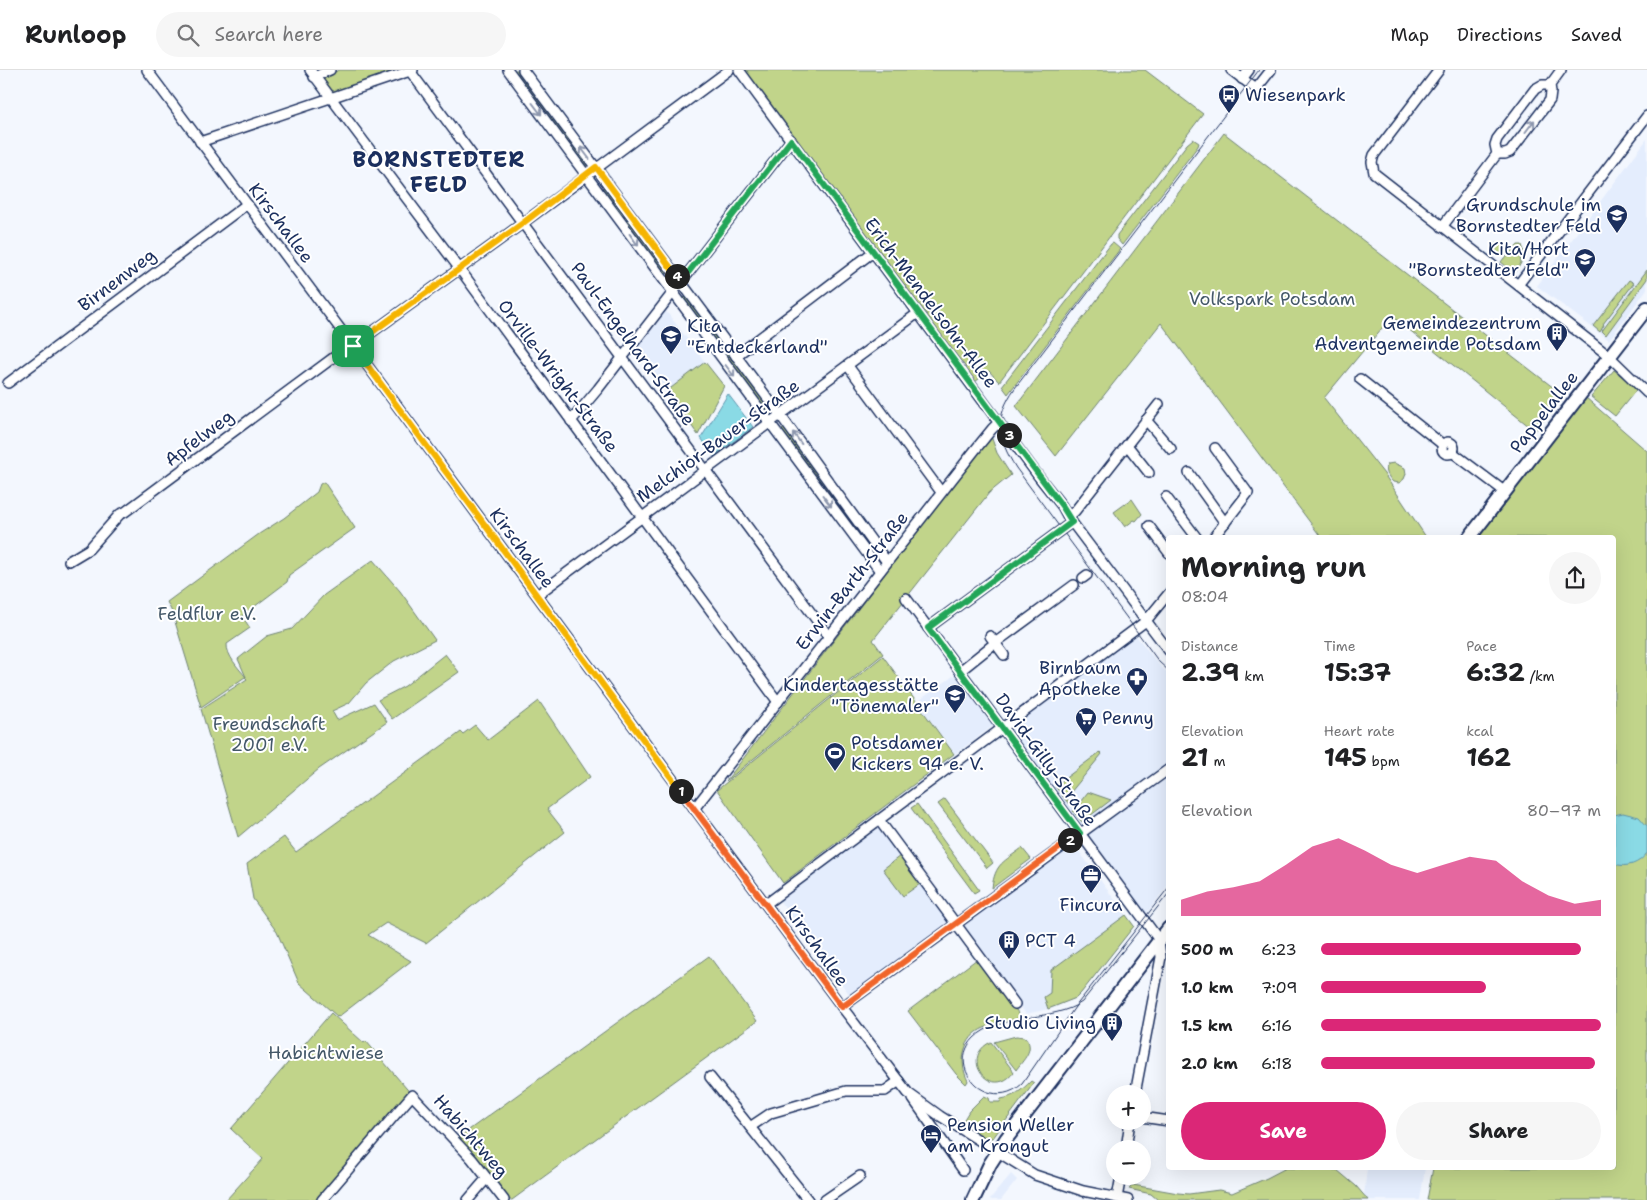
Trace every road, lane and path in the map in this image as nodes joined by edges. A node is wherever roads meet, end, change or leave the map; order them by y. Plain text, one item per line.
1 (147, 70) edge
2 (330, 70) edge
3 (411, 70) edge
4 (508, 70) edge
5 (523, 70) edge
6 (729, 70) edge
7 (739, 70) edge
8 (1231, 70) edge
9 (1249, 70) edge
10 (1271, 70) edge
11 (1440, 70) edge
12 (1561, 70) edge
13 (312, 73) edge
14 (1242, 79) junction
15 (1550, 85) junction
16 (331, 98) junction
17 (1647, 116) edge
18 (791, 140) junction
19 (200, 142) junction
20 (1497, 154) junction
21 (596, 167) junction
22 (586, 174) junction
23 (246, 204) junction
24 (523, 223) junction
25 (1442, 227) junction
26 (873, 252) junction
27 (459, 268) junction
28 (681, 282) junction
29 (1518, 285) junction
30 (672, 293) junction
31 (1647, 308) edge
32 (918, 313) junction
33 (353, 346) junction
34 (736, 356) junction
35 (1609, 356) junction
36 (622, 357) junction
37 (848, 366) junction
38 (1360, 379) dead end
39 (8, 383) dead end
40 (1647, 393) edge
41 (1159, 404) dead end
42 (781, 416) junction
43 (1146, 420) junction
44 (570, 421) junction
45 (999, 422) junction
46 (770, 424) junction
47 (1127, 445) junction
48 (1215, 448) dead end
49 (1171, 449) dead end
50 (706, 470) junction
51 (1149, 473) dead end
52 (1189, 473) dead end
53 (1504, 491) junction
54 (941, 492) junction
55 (1166, 497) dead end
56 (642, 517) junction
57 (1070, 520) junction
58 (1225, 523) junction
59 (1149, 526) dead end
60 (1195, 535) edge
61 (1215, 535) edge
62 (1470, 535) edge
63 (1166, 549) edge
64 (69, 561) dead end
65 (887, 562) junction
66 (880, 571) junction
67 (1074, 585) dead end
68 (537, 595) junction
69 (1166, 597) edge
70 (906, 598) dead end
71 (1146, 621) junction
72 (928, 628) junction
73 (829, 637) junction
74 (992, 639) junction
75 (1166, 647) edge
76 (1004, 656) dead end
77 (960, 671) junction
78 (778, 702) junction
79 (1002, 728) junction
80 (1166, 771) edge
81 (694, 809) junction
82 (879, 820) junction
83 (1080, 833) junction
84 (766, 904) junction
85 (956, 924) junction
86 (1166, 932) edge
87 (1159, 940) junction
88 (1015, 1004) dead end
89 (842, 1007) junction
90 (710, 1077) dead end
91 (899, 1081) junction
92 (1137, 1085) edge
93 (908, 1093) junction
94 (1151, 1118) edge
95 (1166, 1121) edge
96 (750, 1127) junction
97 (997, 1152) junction
98 (963, 1170) dead end
99 (860, 1176) dead end
100 (487, 1178) junction
101 (1120, 1185) edge
102 (1118, 1198) junction
103 (322, 1200) edge
104 (468, 1200) edge
105 (504, 1200) edge
106 (808, 1200) edge
107 (825, 1200) edge
108 (973, 1200) edge
109 (1128, 1200) edge

1 - 19 street, Kirschallee
2 - 13 street
3 - 16 street
3 - 24 street, Paul-Engelhard-Straße
4 -> 22 street
21 -> 5 street
6 - 21 street, Apfelweg
7 - 18 street, Erich-Mendelsohn-Allee
8 - 14 street
9 - 14 street
10 - 14 street
11 - 25 street
12 - 15 street
13 - 16 street, Orville-Wright-Straße
15 - 20 street
20 -> 15 street
16 - 19 street
16 - 27 street, Orville-Wright-Straße
17 - 29 street
18 - 26 street, Erich-Mendelsohn-Allee
18 - 28 street
19 - 23 street, Kirschallee
20 - 25 street
21 - 22 street, Apfelweg
21 - 28 street
22 - 24 street, Apfelweg
22 -> 30 street
23 - 33 street, Kirschallee
23 - 39 street, Birnenweg
24 - 27 street, Apfelweg
24 - 36 street, Paul-Engelhard-Straße
25 - 29 street
26 - 32 street, Erich-Mendelsohn-Allee
26 - 34 street
27 - 33 street, Apfelweg
27 - 44 street, Orville-Wright-Straße
28 - 30 street
28 - 34 street
29 - 35 street
30 - 36 street
30 -> 46 street
31 - 35 street, Pappelallee
32 - 37 street, Melchior-Bauer-Straße
32 - 45 street, Erich-Mendelsohn-Allee
33 - 64 street, Apfelweg
33 - 68 street, Kirschallee
34 - 42 street
35 - 40 street
35 - 53 street, Pappelallee
36 - 44 street
36 - 50 street, Paul-Engelhard-Straße
37 - 42 street, Melchior-Bauer-Straße
37 - 54 street
38 - 53 street
41 - 43 street
42 - 46 street, Melchior-Bauer-Straße
65 -> 42 street
43 - 47 street
43 - 49 street
44 - 56 street, Orville-Wright-Straße
45 - 54 street, Erwin-Barth-Straße
45 - 57 street, Erich-Mendelsohn-Allee
46 - 50 street, Melchior-Bauer-Straße
46 -> 66 street
47 - 51 street
47 - 57 street
48 - 58 street
50 - 56 street, Melchior-Bauer-Straße
50 - 73 street, Paul-Engelhard-Straße
52 - 58 street
53 - 62 street, Pappelallee
54 - 65 street, Erwin-Barth-Straße
55 - 60 street
56 - 68 street, Melchior-Bauer-Straße
56 - 78 street, Orville-Wright-Straße
57 - 71 street, Erich-Mendelsohn-Allee
57 - 72 street
58 - 61 street
59 - 63 street
65 - 66 street, Erwin-Barth-Straße
66 - 73 street, Erwin-Barth-Straße
67 - 74 street
68 - 81 street, Kirschallee
69 - 71 street
70 - 72 street, David-Gilly-Straße
71 - 75 street, Erich-Mendelsohn-Allee
71 - 79 street
72 - 77 street, David-Gilly-Straße
73 - 78 street, Erwin-Barth-Straße
74 - 76 street
74 - 77 street
77 - 79 street, David-Gilly-Straße
78 - 81 street, Erwin-Barth-Straße
79 - 82 street
79 - 83 street, David-Gilly-Straße
80 - 83 street
81 - 84 street, Kirschallee
82 - 84 street
82 - 85 street
83 - 85 street
83 - 87 street, David-Gilly-Straße
84 - 89 street, Kirschallee
85 - 88 street
85 - 89 street
86 - 87 street
87 - 92 street
87 - 97 street
89 - 91 street, Kirschallee
90 - 96 street
91 - 93 street, Kirschallee
91 - 96 street
93 - 97 street, Kirschallee
93 - 98 street, Kirschallee
94 - 95 street
96 - 106 street
97 - 102 street, Kirschallee
97 - 108 street
99 - 107 street
100 - 103 street, Habichtweg
100 - 104 street
100 - 105 street, Habichtweg
101 - 102 street
102 - 109 street, Kirschallee

